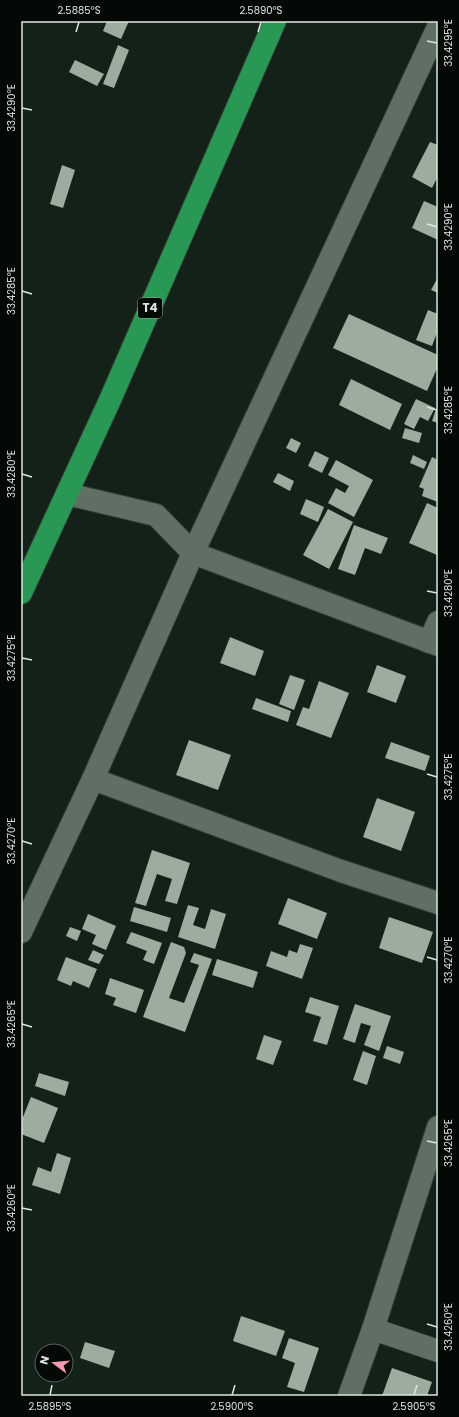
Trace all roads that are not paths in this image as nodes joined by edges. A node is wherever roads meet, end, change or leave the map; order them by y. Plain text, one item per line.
1 (275, 21) edge
2 (438, 27) edge
3 (67, 494) junction
4 (193, 553) junction
5 (21, 593) edge
6 (438, 622) edge
7 (434, 644) edge
8 (93, 779) junction
9 (438, 903) edge
10 (21, 932) edge
11 (438, 1127) edge
12 (373, 1329) junction
13 (438, 1351) edge
14 (349, 1396) edge

1 - 3 highway, T4
2 - 4 street
3 - 4 street
3 - 5 highway, T4
4 - 7 street
4 - 8 street
6 - 7 street
8 - 9 street
8 - 10 street
11 - 12 street
12 - 13 street
12 - 14 street

